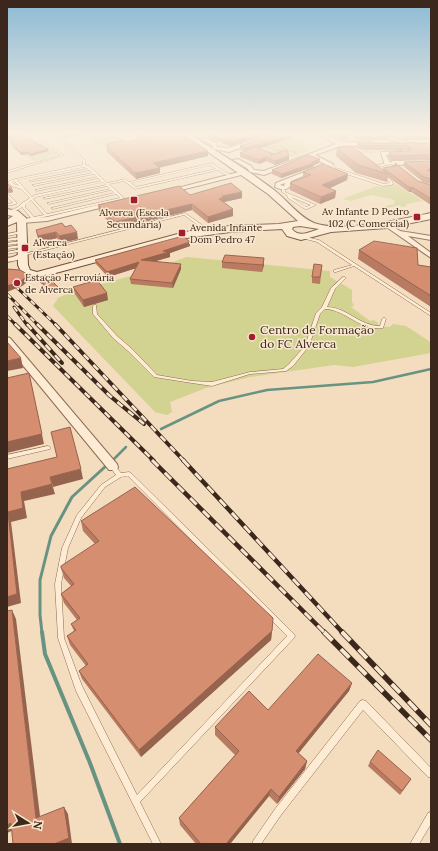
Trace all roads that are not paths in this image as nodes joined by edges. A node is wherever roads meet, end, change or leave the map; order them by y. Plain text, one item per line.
1 (49, 173) edge
2 (71, 173) edge
3 (94, 173) joint
4 (175, 173) edge
5 (202, 173) edge
6 (225, 173) edge
7 (243, 173) joint
8 (307, 173) edge
9 (347, 173) edge
10 (378, 173) edge
11 (165, 175) junction
12 (231, 176) junction
13 (26, 177) junction
14 (99, 177) junction
15 (15, 180) junction
16 (170, 180) junction
17 (365, 180) dead end
18 (30, 181) junction
19 (103, 181) junction
20 (129, 183) junction
21 (12, 184) junction
22 (107, 184) junction
23 (7, 185) edge
24 (34, 185) junction
25 (386, 185) junction
26 (22, 188) junction
27 (283, 188) joint
28 (112, 189) junction
29 (37, 190) junction
30 (163, 192) edge
31 (117, 193) junction
32 (7, 194) edge
33 (41, 194) junction
34 (289, 195) junction
35 (30, 197) junction
36 (45, 198) junction
37 (133, 199) edge
38 (24, 203) junction
39 (49, 203) junction
40 (54, 208) junction
41 (7, 210) edge
42 (58, 212) junction
43 (294, 213) junction
44 (46, 215) junction
45 (431, 216) edge
46 (20, 218) junction
47 (33, 218) junction
48 (7, 223) edge
49 (291, 225) junction
50 (387, 225) junction
51 (208, 231) junction
52 (314, 231) junction
53 (397, 233) junction
54 (7, 235) edge
55 (431, 238) edge
56 (7, 240) edge
57 (7, 244) edge
58 (22, 244) junction
59 (7, 248) edge
60 (7, 253) edge
61 (431, 256) edge
62 (7, 260) edge
63 (354, 265) junction
64 (335, 272) dead end
65 (344, 278) dead end
66 (95, 306) dead end
67 (324, 308) junction
68 (431, 315) edge
69 (384, 319) dead end
70 (7, 340) edge
71 (48, 448) dead end
72 (7, 457) edge
73 (113, 467) junction
74 (431, 774) edge
75 (136, 801) junction
76 (431, 816) edge
77 (157, 844) edge
78 (256, 844) edge
79 (414, 844) edge

1 - 13 lane
2 - 18 lane
3 - 14 lane
3 - 24 lane
4 - 11 lane
5 - 16 lane
6 - 12 lane
7 - 12 street
7 - 43 main road
8 - 27 street
9 - 25 lane
10 - 25 lane
11 - 16 lane
11 - 20 lane
12 - 30 street
13 - 15 lane
13 - 18 lane
14 - 19 lane
14 - 29 lane
15 - 21 lane
15 - 26 lane
16 - 20 lane
17 - 25 lane
18 - 24 lane
19 - 22 lane
19 - 33 lane
20 - 22 lane
21 - 23 lane
21 - 26 lane
22 - 28 lane
22 - 36 lane
24 - 29 lane
26 - 35 lane
27 - 34 lane
28 - 31 lane
28 - 39 lane
29 - 33 lane
31 - 40 lane
31 - 42 lane
32 - 41 lane
33 - 35 lane
33 - 36 lane
34 - 34 lane
35 - 38 lane
35 - 44 lane
36 - 39 lane
37 - 46 street
38 - 41 lane
38 - 47 lane
39 - 40 lane
40 - 42 lane
41 - 46 main road
42 - 44 lane
43 - 49 main road
43 - 52 main road
44 - 47 lane
45 - 50 main road
46 - 47 lane
46 - 48 main road
46 - 58 main road
49 - 51 main road
49 - 52 main road
49 - 52 main road
50 - 52 main road
50 - 53 street
51 - 58 lane
51 - 58 main road
52 - 63 lane
53 - 55 street
53 - 61 street
54 - 58 lane
56 - 58 lane
57 - 58 lane
58 - 59 lane
58 - 60 lane
58 - 62 street
63 - 64 lane
63 - 68 lane
65 - 67 lane
66 - 67 lane
67 - 69 lane
70 - 73 street
71 - 72 lane
73 - 75 lane
73 - 75 lane
74 - 78 lane
75 - 77 lane
76 - 79 lane

